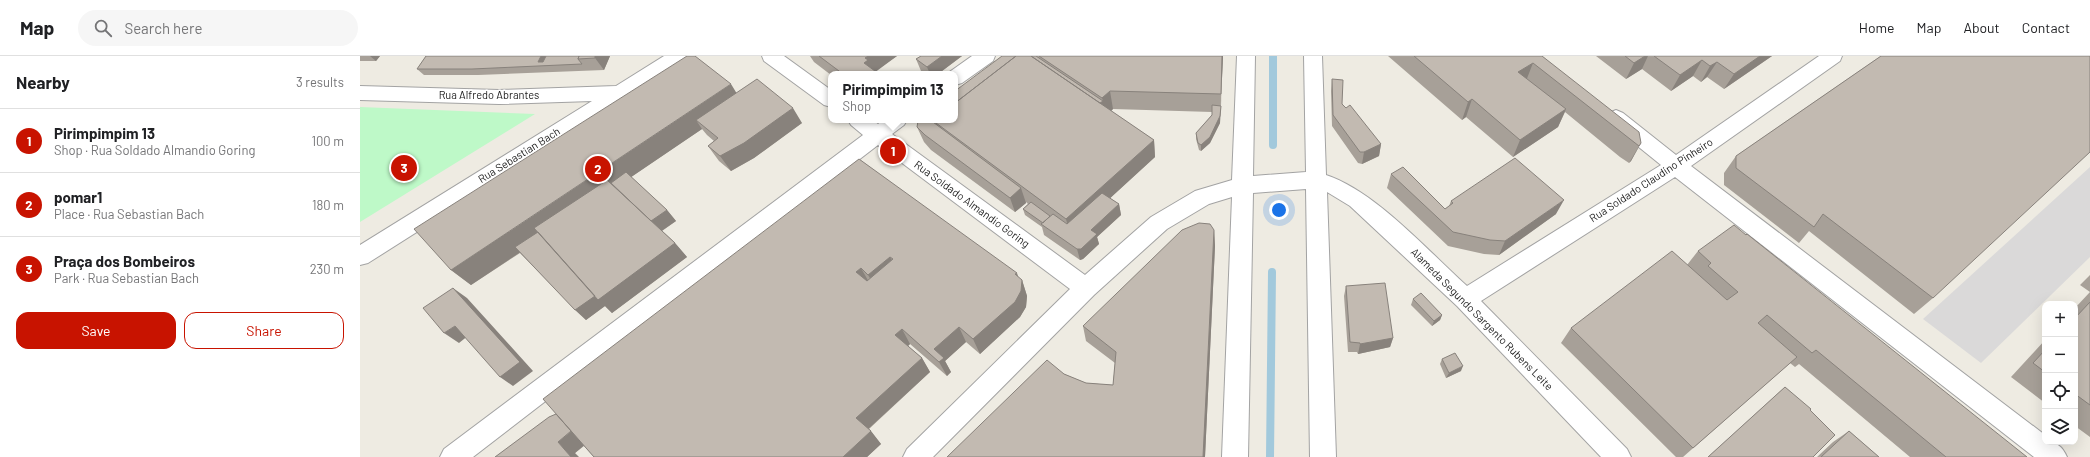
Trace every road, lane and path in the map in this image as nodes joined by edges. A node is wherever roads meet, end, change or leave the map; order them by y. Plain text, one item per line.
1 (678, 56) edge
2 (771, 56) edge
3 (986, 56) edge
4 (1246, 56) edge
5 (1313, 56) edge
6 (1833, 56) edge
7 (958, 76) edge
8 (360, 93) edge
9 (617, 93) junction
10 (828, 98) edge
11 (1602, 107) edge
12 (862, 123) edge
13 (894, 123) edge
14 (878, 134) junction
15 (1676, 166) junction
16 (1316, 180) junction
17 (1243, 185) junction
18 (360, 256) edge
19 (1086, 288) junction
20 (1465, 298) junction
21 (453, 457) edge
22 (916, 457) edge
23 (1235, 457) edge
24 (1323, 457) edge
25 (1618, 457) edge
26 (2054, 457) edge

1 - 9 street, Rua Sebastian Bach
2 - 10 street
3 - 7 street
4 - 17 street
5 - 16 street
6 - 15 street, Rua Soldado Claudino Pinheiro
8 - 9 street, Rua Alfredo Abrantes
9 - 18 street, Rua Sebastian Bach
11 - 15 street
12 - 14 street, Rua Soldado Almandio Goring
13 - 14 street
14 - 19 street, Rua Soldado Almandio Goring
14 - 21 street
15 - 20 street, Rua Soldado Claudino Pinheiro
15 - 26 street
16 - 17 street
16 - 20 street, Alameda Segundo Sargento Rubens Leite
16 - 24 street
17 - 19 street
17 - 23 street
19 - 22 street
20 - 25 street, Alameda Segundo Sargento Rubens Leite

